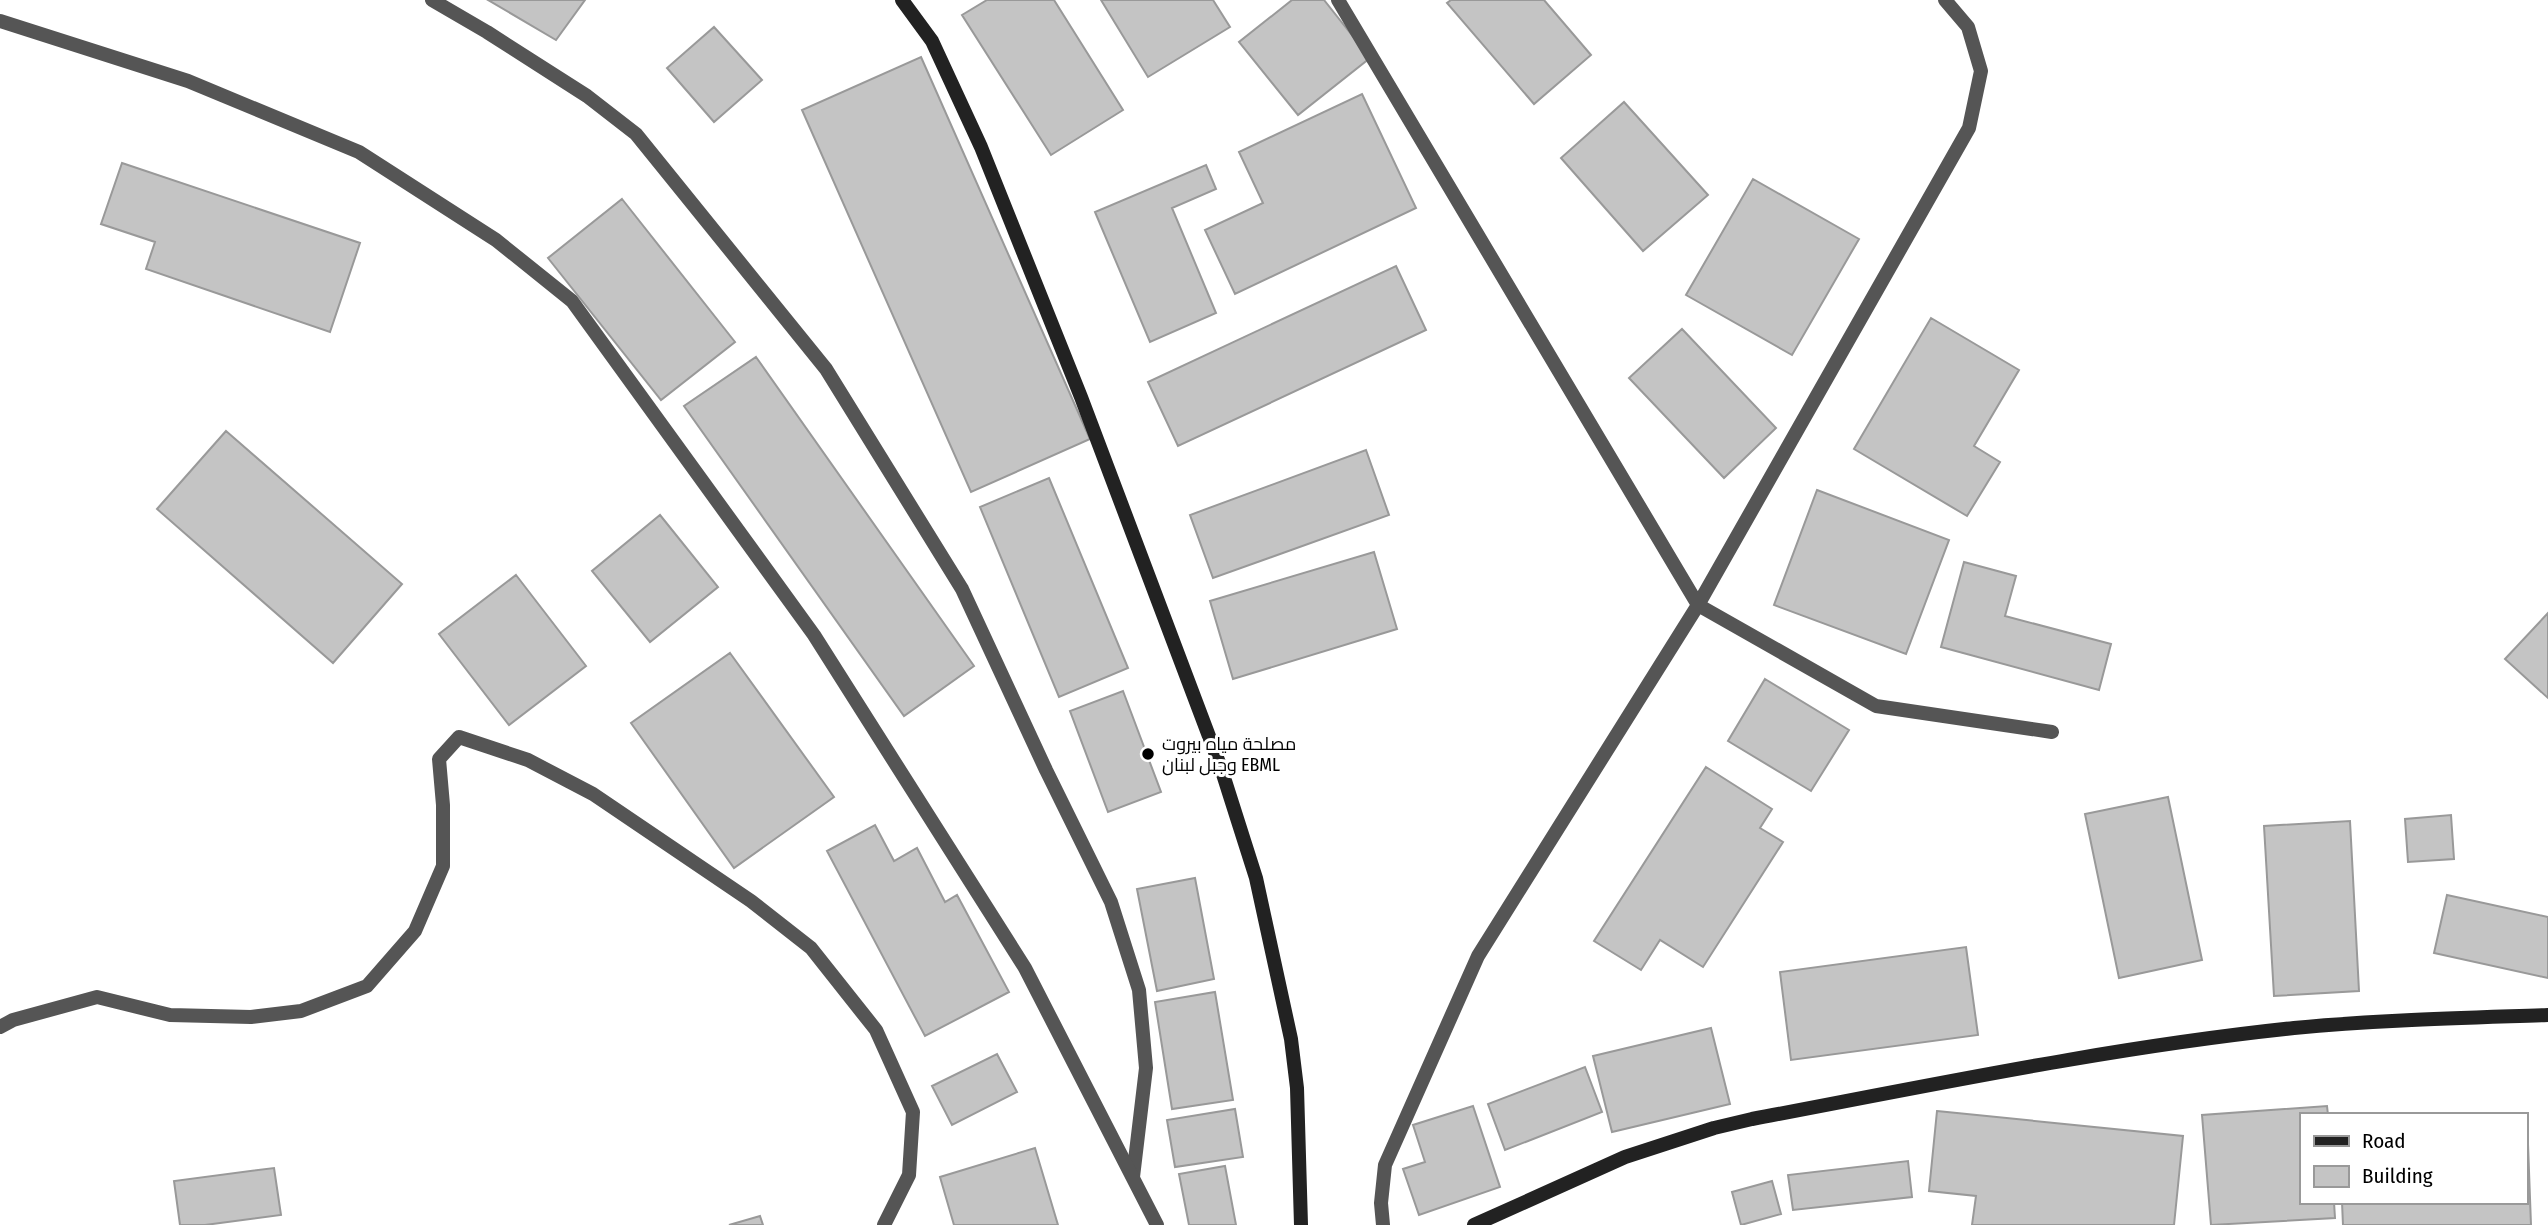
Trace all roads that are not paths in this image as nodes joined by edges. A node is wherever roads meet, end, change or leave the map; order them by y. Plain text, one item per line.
1 (432, 0) edge
2 (902, 0) edge
3 (1338, 0) edge
4 (1945, 0) edge
5 (0, 21) edge
6 (1698, 605) junction
7 (2052, 732) dead end
8 (2548, 1015) edge
9 (0, 1027) edge
10 (1133, 1177) junction
11 (884, 1225) edge
12 (1157, 1225) edge
13 (1301, 1225) edge
14 (1383, 1225) edge
15 (1474, 1225) edge

1 - 10 street
2 - 13 main road
3 - 6 street
4 - 6 street
5 - 10 street
6 - 7 street
6 - 14 street
8 - 15 main road
9 - 11 street
10 - 12 street

